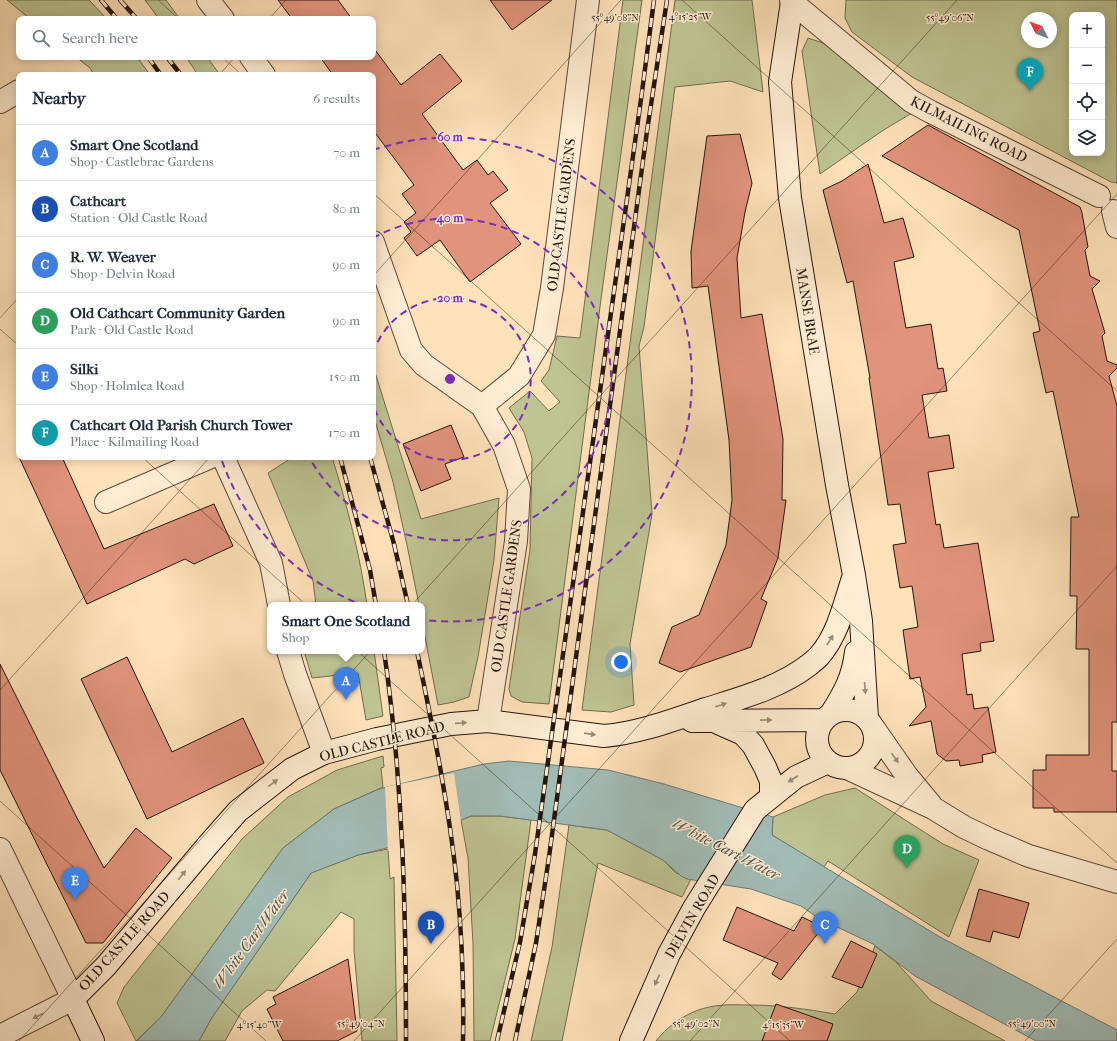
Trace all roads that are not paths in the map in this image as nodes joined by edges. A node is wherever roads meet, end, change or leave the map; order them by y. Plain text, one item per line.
1 (208, 0) edge
2 (588, 0) edge
3 (793, 1) edge
4 (221, 16) edge
5 (253, 60) edge
6 (262, 72) edge
7 (16, 93) edge
8 (0, 102) edge
9 (1110, 211) edge
10 (376, 251) edge
11 (482, 406) junction
12 (204, 460) edge
13 (224, 460) edge
14 (106, 502) dead end
15 (854, 575) junction
16 (278, 602) edge
17 (861, 621) junction
18 (289, 654) edge
19 (828, 717) junction
20 (488, 721) junction
21 (670, 721) junction
22 (714, 721) junction
23 (870, 722) junction
24 (324, 753) junction
25 (838, 765) junction
26 (763, 803) junction
27 (933, 808) junction
28 (0, 849) edge
29 (1117, 882) edge
30 (73, 999) junction
31 (0, 1036) edge
32 (93, 1040) edge
33 (631, 1041) edge

1 - 4 main road
2 - 11 main road, OLD CASTLE GARDENS
3 - 9 main road, KILMAILING ROAD
3 - 15 main road, MANSE BRAE
5 - 6 main road
7 - 8 main road
10 - 11 main road, OLD CASTLE GARDENS
11 - 20 main road, OLD CASTLE GARDENS
12 - 14 main road
13 - 16 main road
15 - 17 main road, MANSE BRAE
21 -> 15 main road, OLD CASTLE ROAD
17 - 19 main road, MANSE BRAE
17 -> 23 main road, MANSE BRAE
18 - 24 main road
22 -> 19 main road, OLD CASTLE ROAD
19 - 23 main road, OLD CASTLE ROAD
19 - 25 main road
20 -> 21 main road, OLD CASTLE ROAD
24 -> 20 main road, OLD CASTLE ROAD
21 - 22 main road, OLD CASTLE ROAD
22 - 26 main road, OLD CASTLE ROAD
23 - 25 main road
23 -> 27 main road
30 -> 24 main road, OLD CASTLE ROAD
25 -> 26 main road, DELVIN ROAD
25 - 27 main road
26 -> 33 main road, DELVIN ROAD
27 - 29 main road
28 - 30 main road
30 -> 31 main road, OLD CASTLE ROAD
30 - 32 main road

